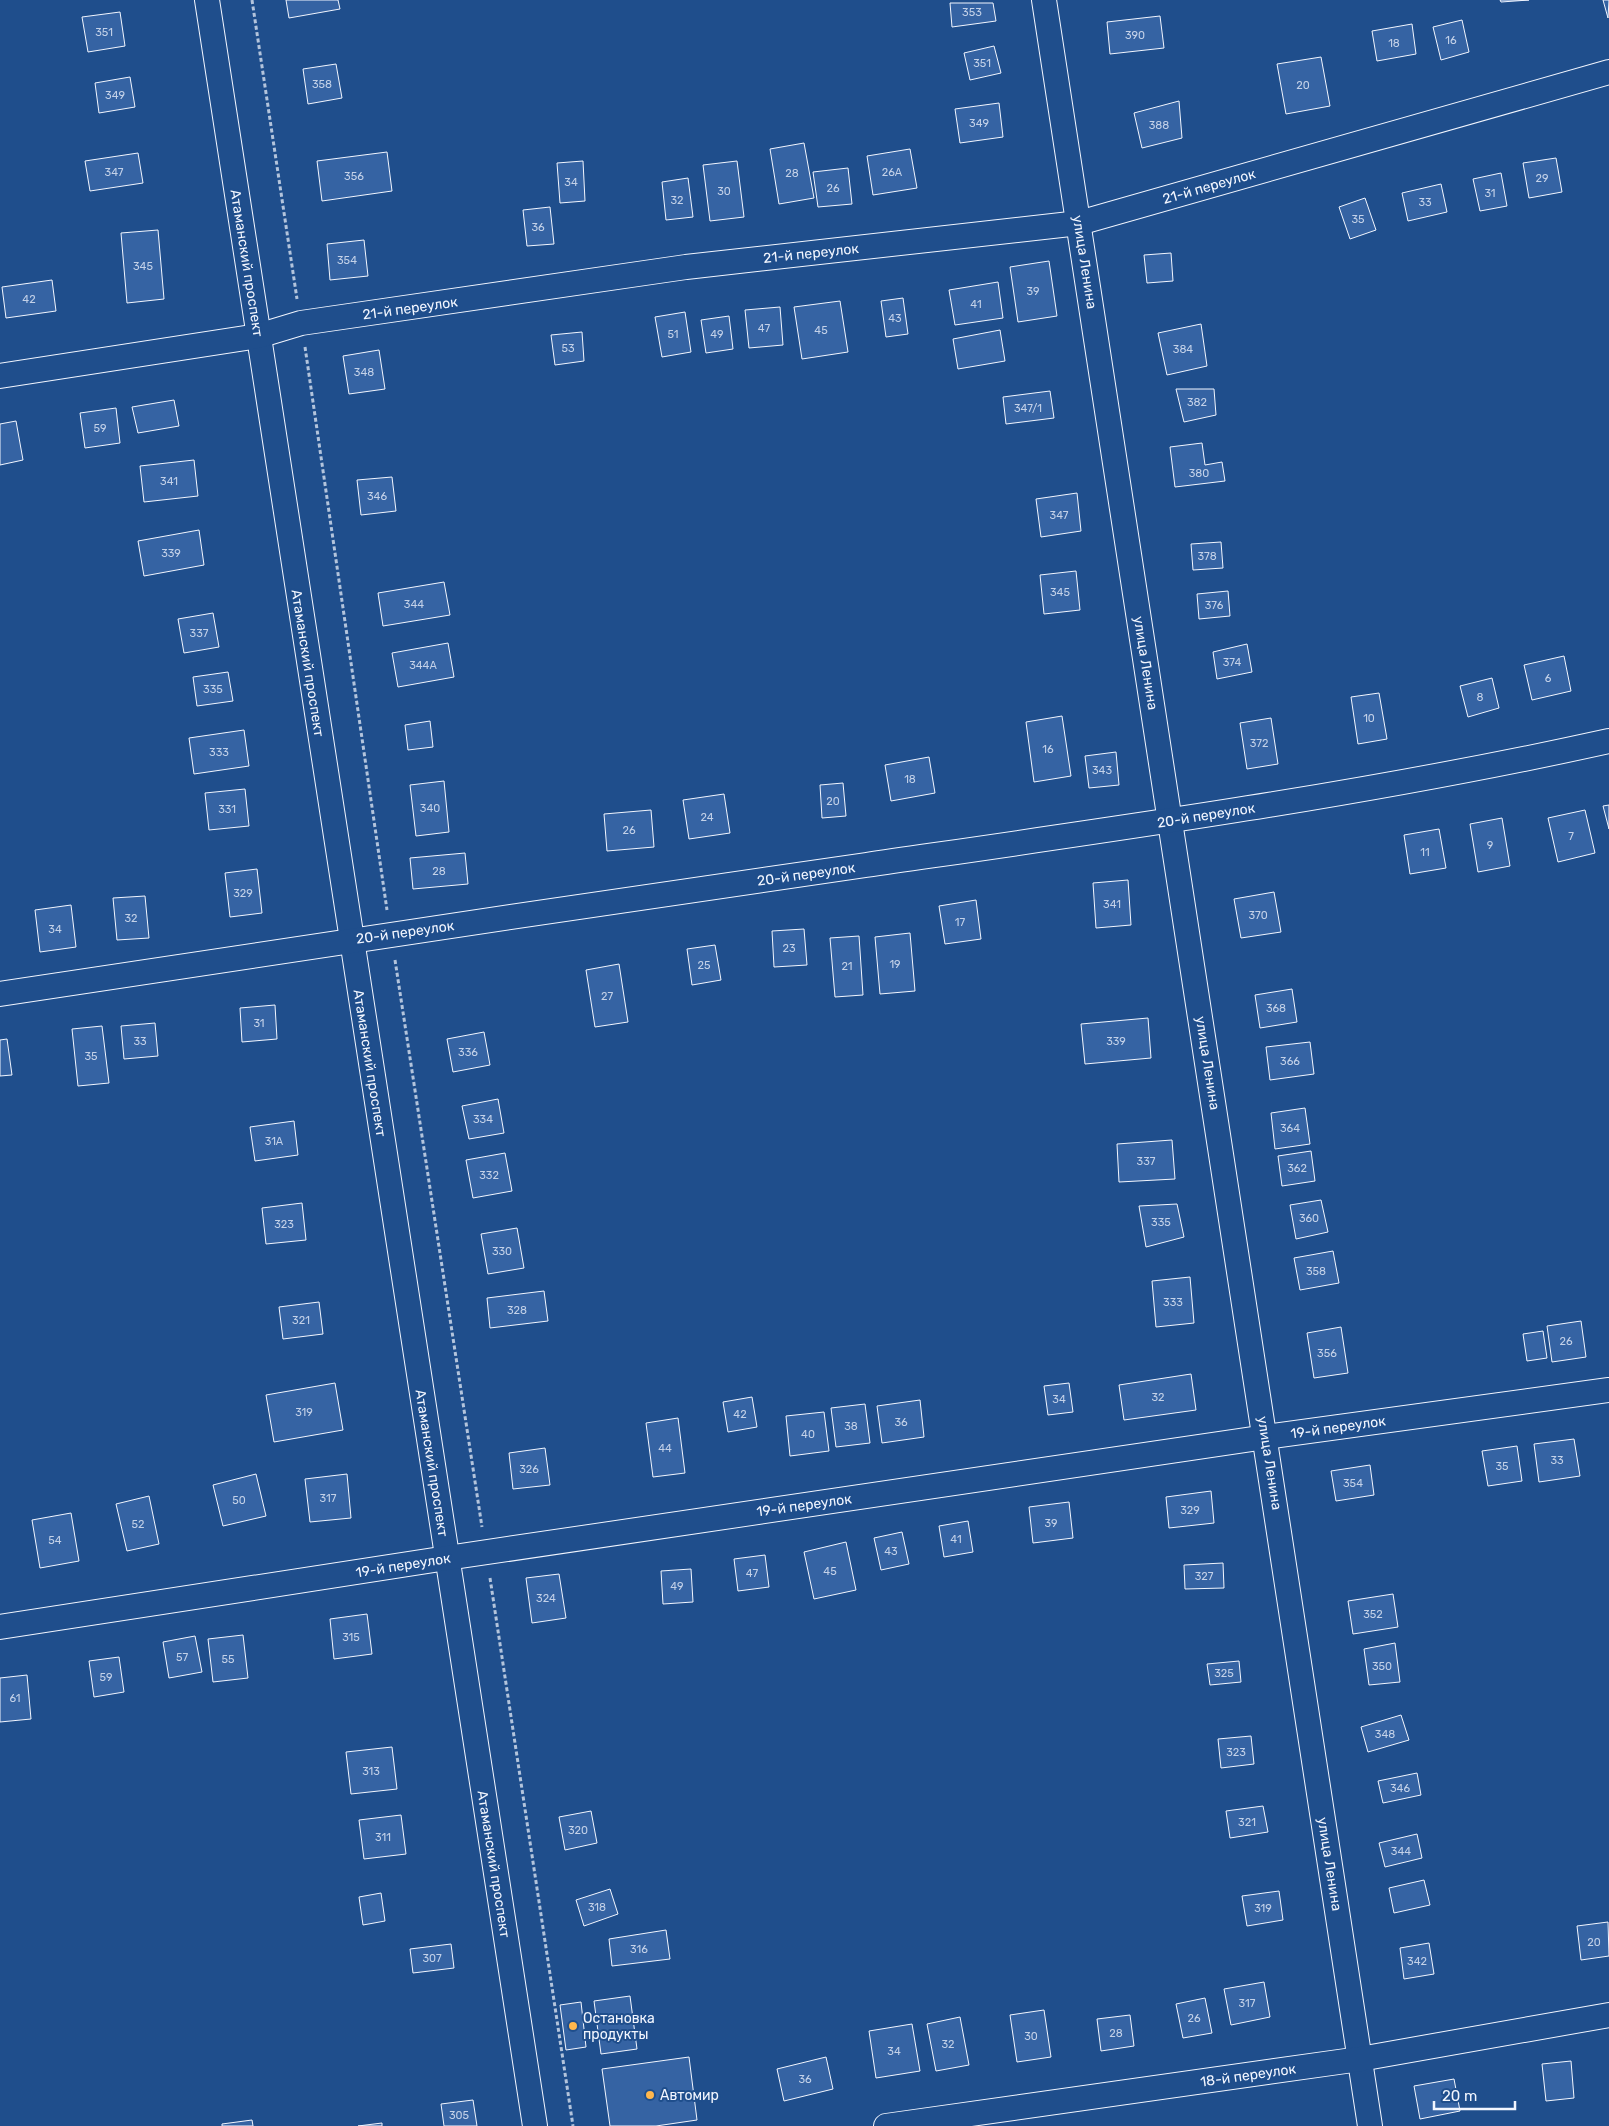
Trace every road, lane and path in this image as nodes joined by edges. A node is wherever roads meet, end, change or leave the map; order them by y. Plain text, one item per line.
1 (207, 0) edge
2 (252, 0) edge
3 (1044, 0) edge
4 (1609, 72) edge
5 (1079, 223) junction
6 (301, 323) junction
7 (258, 336) junction
8 (0, 376) edge
9 (1609, 741) edge
10 (1170, 821) junction
11 (391, 934) junction
12 (351, 940) junction
13 (0, 994) edge
14 (1609, 1390) edge
15 (1266, 1437) junction
16 (486, 1552) junction
17 (447, 1558) junction
18 (0, 1627) edge
19 (1609, 2015) edge
20 (1360, 2059) junction
21 (535, 2126) edge
22 (573, 2126) edge
23 (886, 2126) edge
24 (1370, 2126) edge

1 - 7 street, Атаманский проспект
2 - 6 path
3 - 5 street, улица Ленина
4 - 5 street, 21-й переулок
5 - 6 street, 21-й переулок
5 - 10 street, улица Ленина
6 - 7 street, 21-й переулок
6 - 11 path
7 - 8 street, 21-й переулок
7 - 12 street, Атаманский проспект
9 - 10 street, 20-й переулок
10 - 11 street, 20-й переулок
10 - 15 street, улица Ленина
11 - 12 street, 20-й переулок
11 - 16 path
12 - 13 street, 20-й переулок
12 - 17 street, Атаманский проспект
14 - 15 street, 19-й переулок
15 - 16 street, 19-й переулок
15 - 20 street, улица Ленина
16 - 17 street, 19-й переулок
16 - 22 path
17 - 18 street, 19-й переулок
17 - 21 street, Атаманский проспект
19 - 20 street, 18-й переулок
20 - 23 street, 18-й переулок
20 - 24 street, улица Ленина

